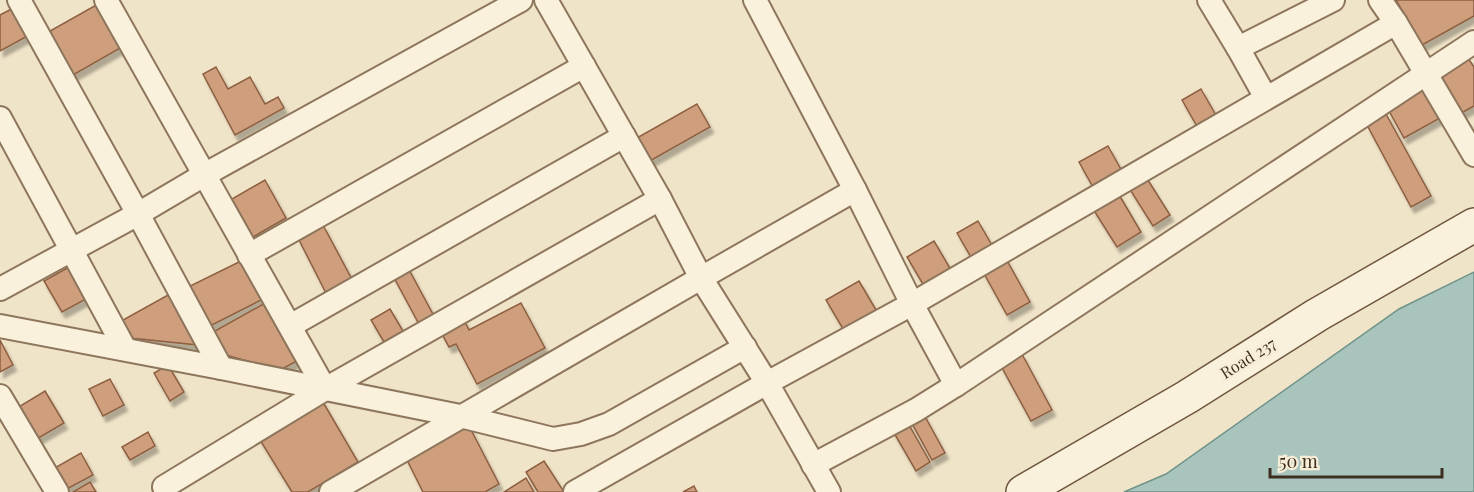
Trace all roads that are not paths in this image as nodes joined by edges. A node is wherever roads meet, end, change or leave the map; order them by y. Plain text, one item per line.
1 (19, 0) edge
2 (106, 0) edge
3 (521, 0) edge
4 (546, 0) edge
5 (755, 0) edge
6 (1209, 0) edge
7 (1334, 0) edge
8 (1380, 0) edge
9 (1396, 23) junction
10 (1474, 42) edge
11 (1238, 48) junction
12 (584, 66) junction
13 (1426, 73) junction
14 (1266, 98) junction
15 (0, 118) edge
16 (624, 136) junction
17 (1474, 155) edge
18 (204, 175) junction
19 (855, 190) junction
20 (660, 199) junction
21 (138, 214) junction
22 (1474, 225) edge
23 (71, 250) junction
24 (249, 255) junction
25 (701, 278) junction
26 (0, 289) edge
27 (912, 304) junction
28 (0, 326) edge
29 (290, 326) junction
30 (745, 347) junction
31 (125, 350) junction
32 (221, 368) junction
33 (767, 383) junction
34 (956, 385) junction
35 (325, 389) junction
36 (0, 396) edge
37 (460, 416) junction
38 (813, 465) junction
39 (164, 487) dead end
40 (57, 492) edge
41 (331, 492) edge
42 (575, 492) edge
43 (829, 492) edge
44 (1023, 492) edge

1 - 21 street
2 - 18 street
3 - 18 street
4 - 12 street
5 - 19 street
6 - 11 street
7 - 11 street
8 - 9 street
9 - 13 street
9 - 14 street
10 - 13 street
11 - 14 street
12 - 16 street
12 - 24 street
13 - 17 street
13 - 34 street
14 - 27 street
15 - 23 street
16 - 20 street
16 - 29 street
18 - 21 street
18 - 24 street
19 - 25 street
19 - 27 street
20 - 25 street
20 - 35 street
21 - 23 street
21 - 32 street
22 - 44 street, Road 237
23 - 26 street
23 - 31 street
24 - 29 street
25 - 30 street
25 - 37 street
27 - 33 street
27 - 34 street
28 - 31 street
29 - 35 street
30 - 33 street
30 - 37 street
31 - 32 street
32 - 35 street
33 - 38 street
33 - 42 street
34 - 38 street
35 - 37 street
35 - 39 street
36 - 40 street
37 - 41 street
38 - 43 street

